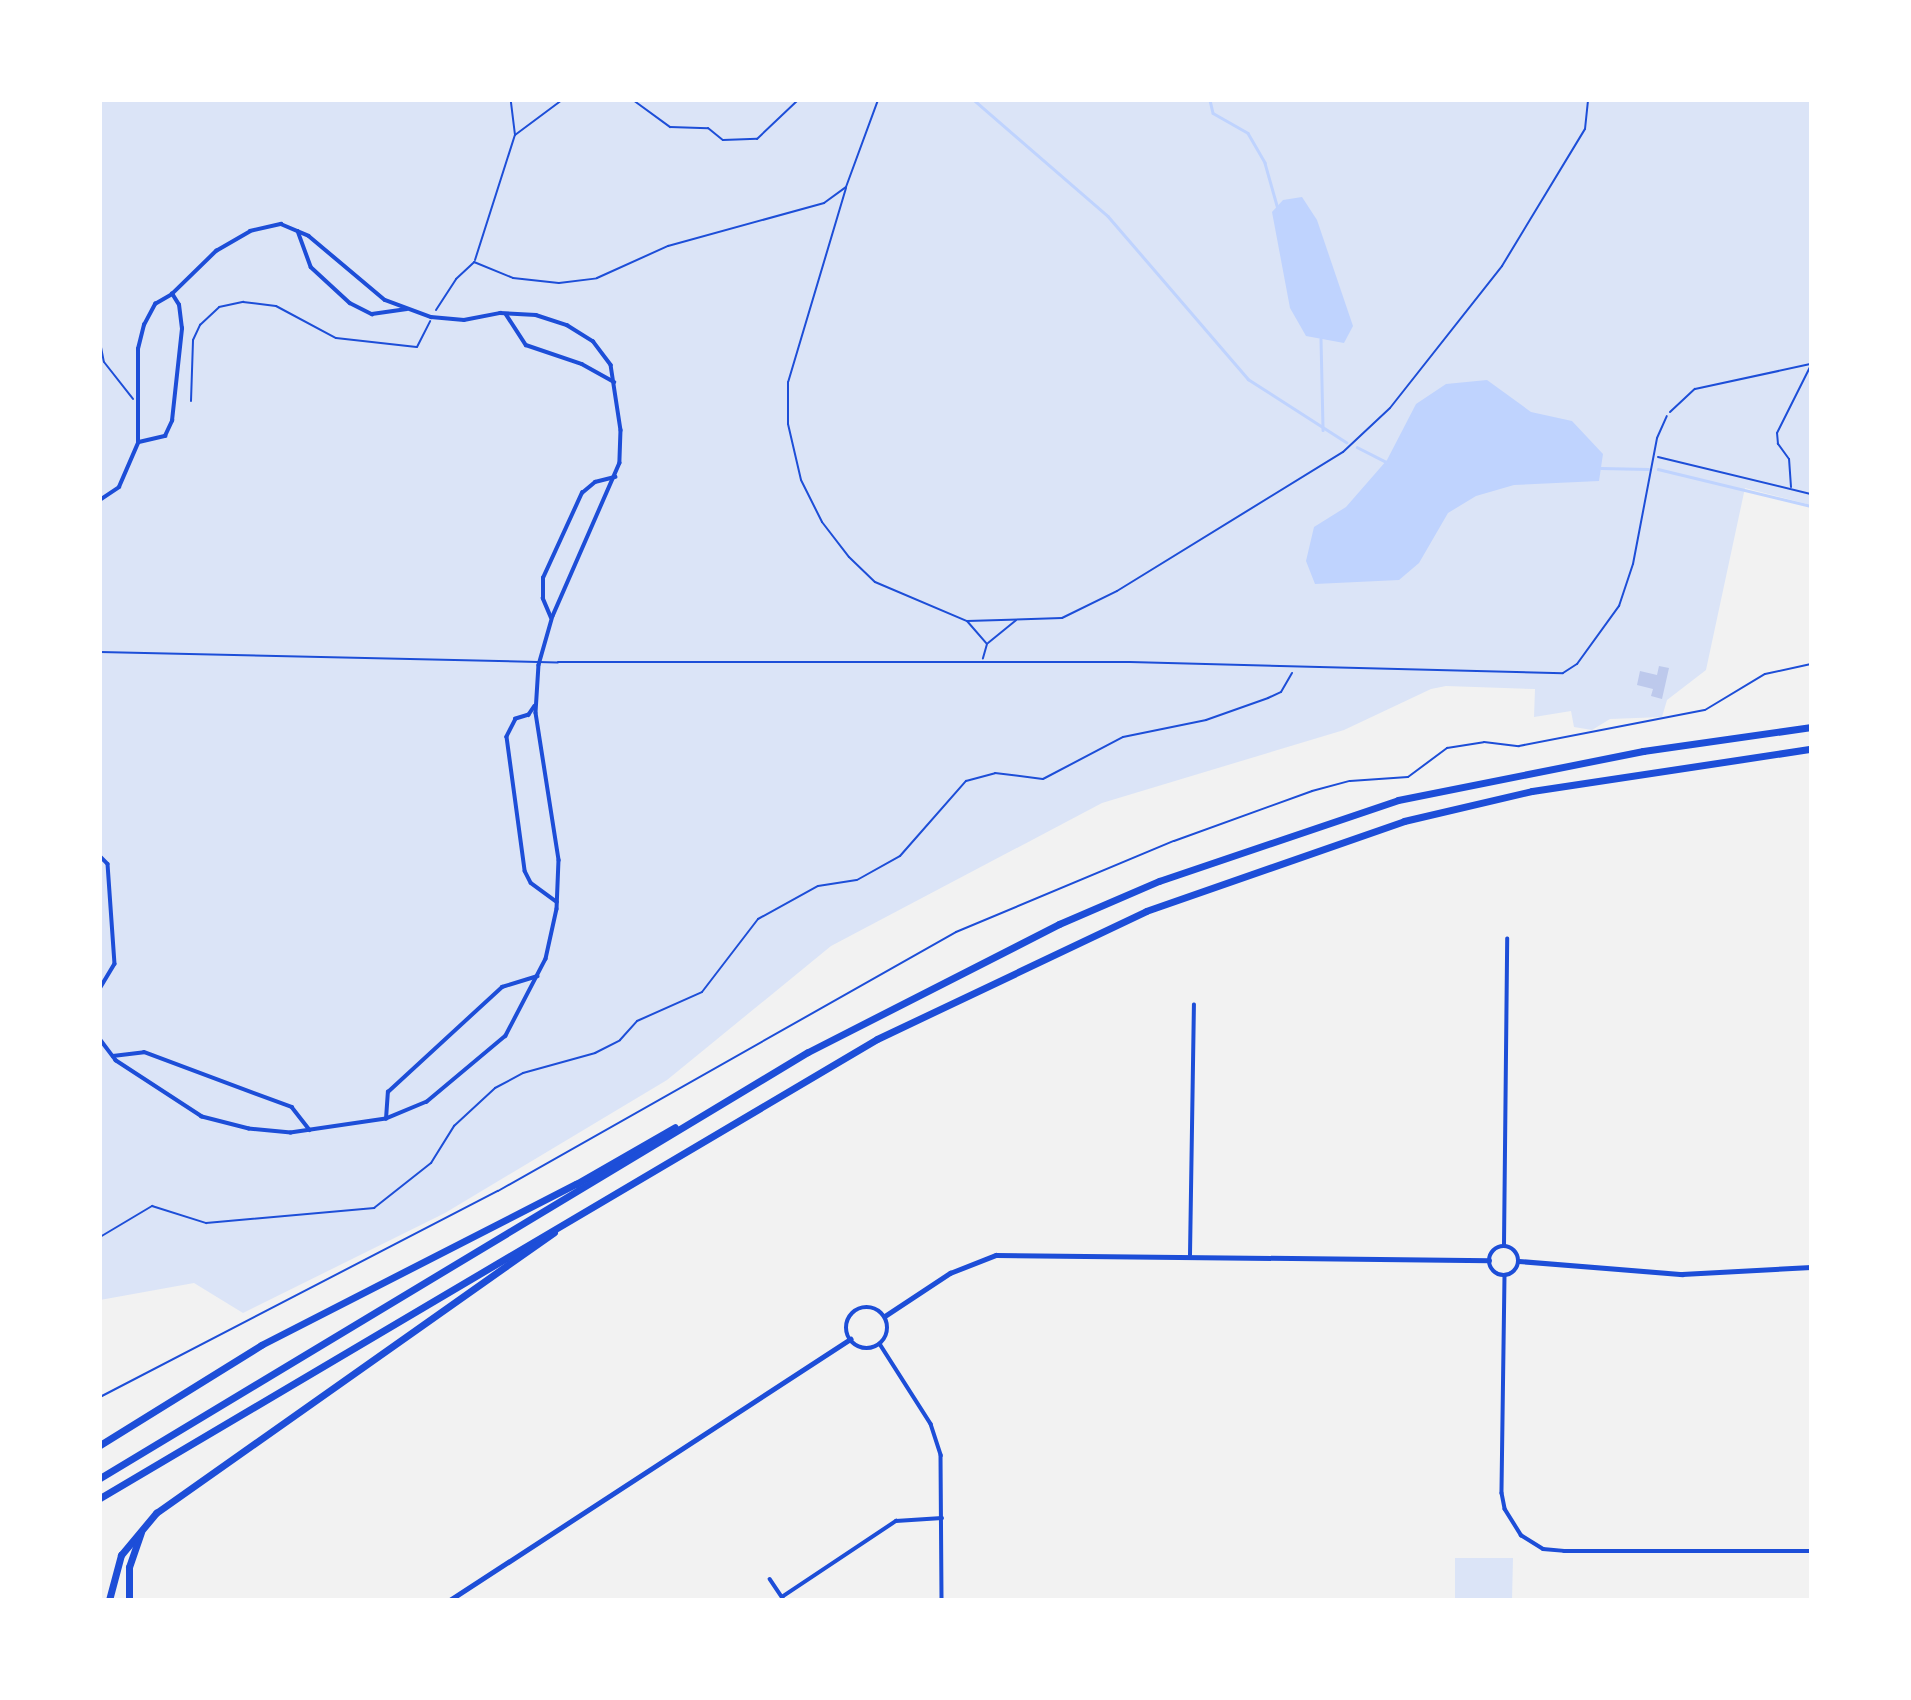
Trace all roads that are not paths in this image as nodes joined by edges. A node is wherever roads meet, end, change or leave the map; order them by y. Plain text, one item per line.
1 (298, 231) junction
2 (173, 294) junction
3 (409, 308) junction
4 (506, 314) junction
5 (614, 382) junction
6 (1667, 416) road end
7 (138, 443) junction
8 (615, 477) junction
9 (100, 500) edge
10 (552, 620) junction
11 (100, 652) edge
12 (540, 661) junction
13 (537, 704) junction
14 (1811, 727) edge
15 (1811, 749) edge
16 (100, 856) edge
17 (557, 902) junction
18 (1507, 939) dead end
19 (539, 976) junction
20 (100, 989) edge
21 (1194, 1005) dead end
22 (868, 1019) junction
23 (100, 1040) edge
24 (113, 1056) junction
25 (386, 1119) junction
26 (310, 1131) junction
27 (598, 1201) junction
28 (1504, 1245) junction
29 (1190, 1255) junction
30 (1489, 1260) junction
31 (1520, 1261) junction
32 (1811, 1267) edge
33 (1505, 1276) junction
34 (885, 1316) junction
35 (850, 1339) junction
36 (880, 1344) junction
37 (100, 1445) edge
38 (100, 1478) edge
39 (100, 1498) edge
40 (942, 1518) junction
41 (144, 1525) junction
42 (1811, 1551) edge
43 (770, 1578) dead end
44 (783, 1599) edge
45 (109, 1600) edge
46 (129, 1600) edge
47 (450, 1600) edge
48 (942, 1600) edge

1 - 2 street
1 - 3 street
1 - 3 street
2 - 7 street
2 - 7 street
3 - 4 street
4 - 5 street
4 - 5 street
5 - 8 street
6 - 12 lane
7 - 9 street
8 - 10 street
8 - 10 street
10 - 12 street
11 - 12 lane
12 - 13 street
13 - 17 street
13 - 17 street
14 - 22 highway
15 - 27 highway
16 - 20 street
17 - 19 street
18 - 28 street
19 - 25 street
19 - 25 street
21 - 29 street
22 - 37 highway
22 - 38 highway
23 - 24 street
24 - 26 street
24 - 26 street
25 - 26 street
27 - 39 highway
27 - 41 highway
28 - 30 street
28 - 31 street
29 - 30 street
29 - 34 street
30 - 33 street
31 - 32 street
31 - 33 street
33 - 42 street
34 - 35 street
34 - 36 street
35 - 36 street
35 - 47 street
36 - 40 street
40 - 44 street
40 - 48 street
41 - 45 highway
41 - 46 highway
43 - 44 street

